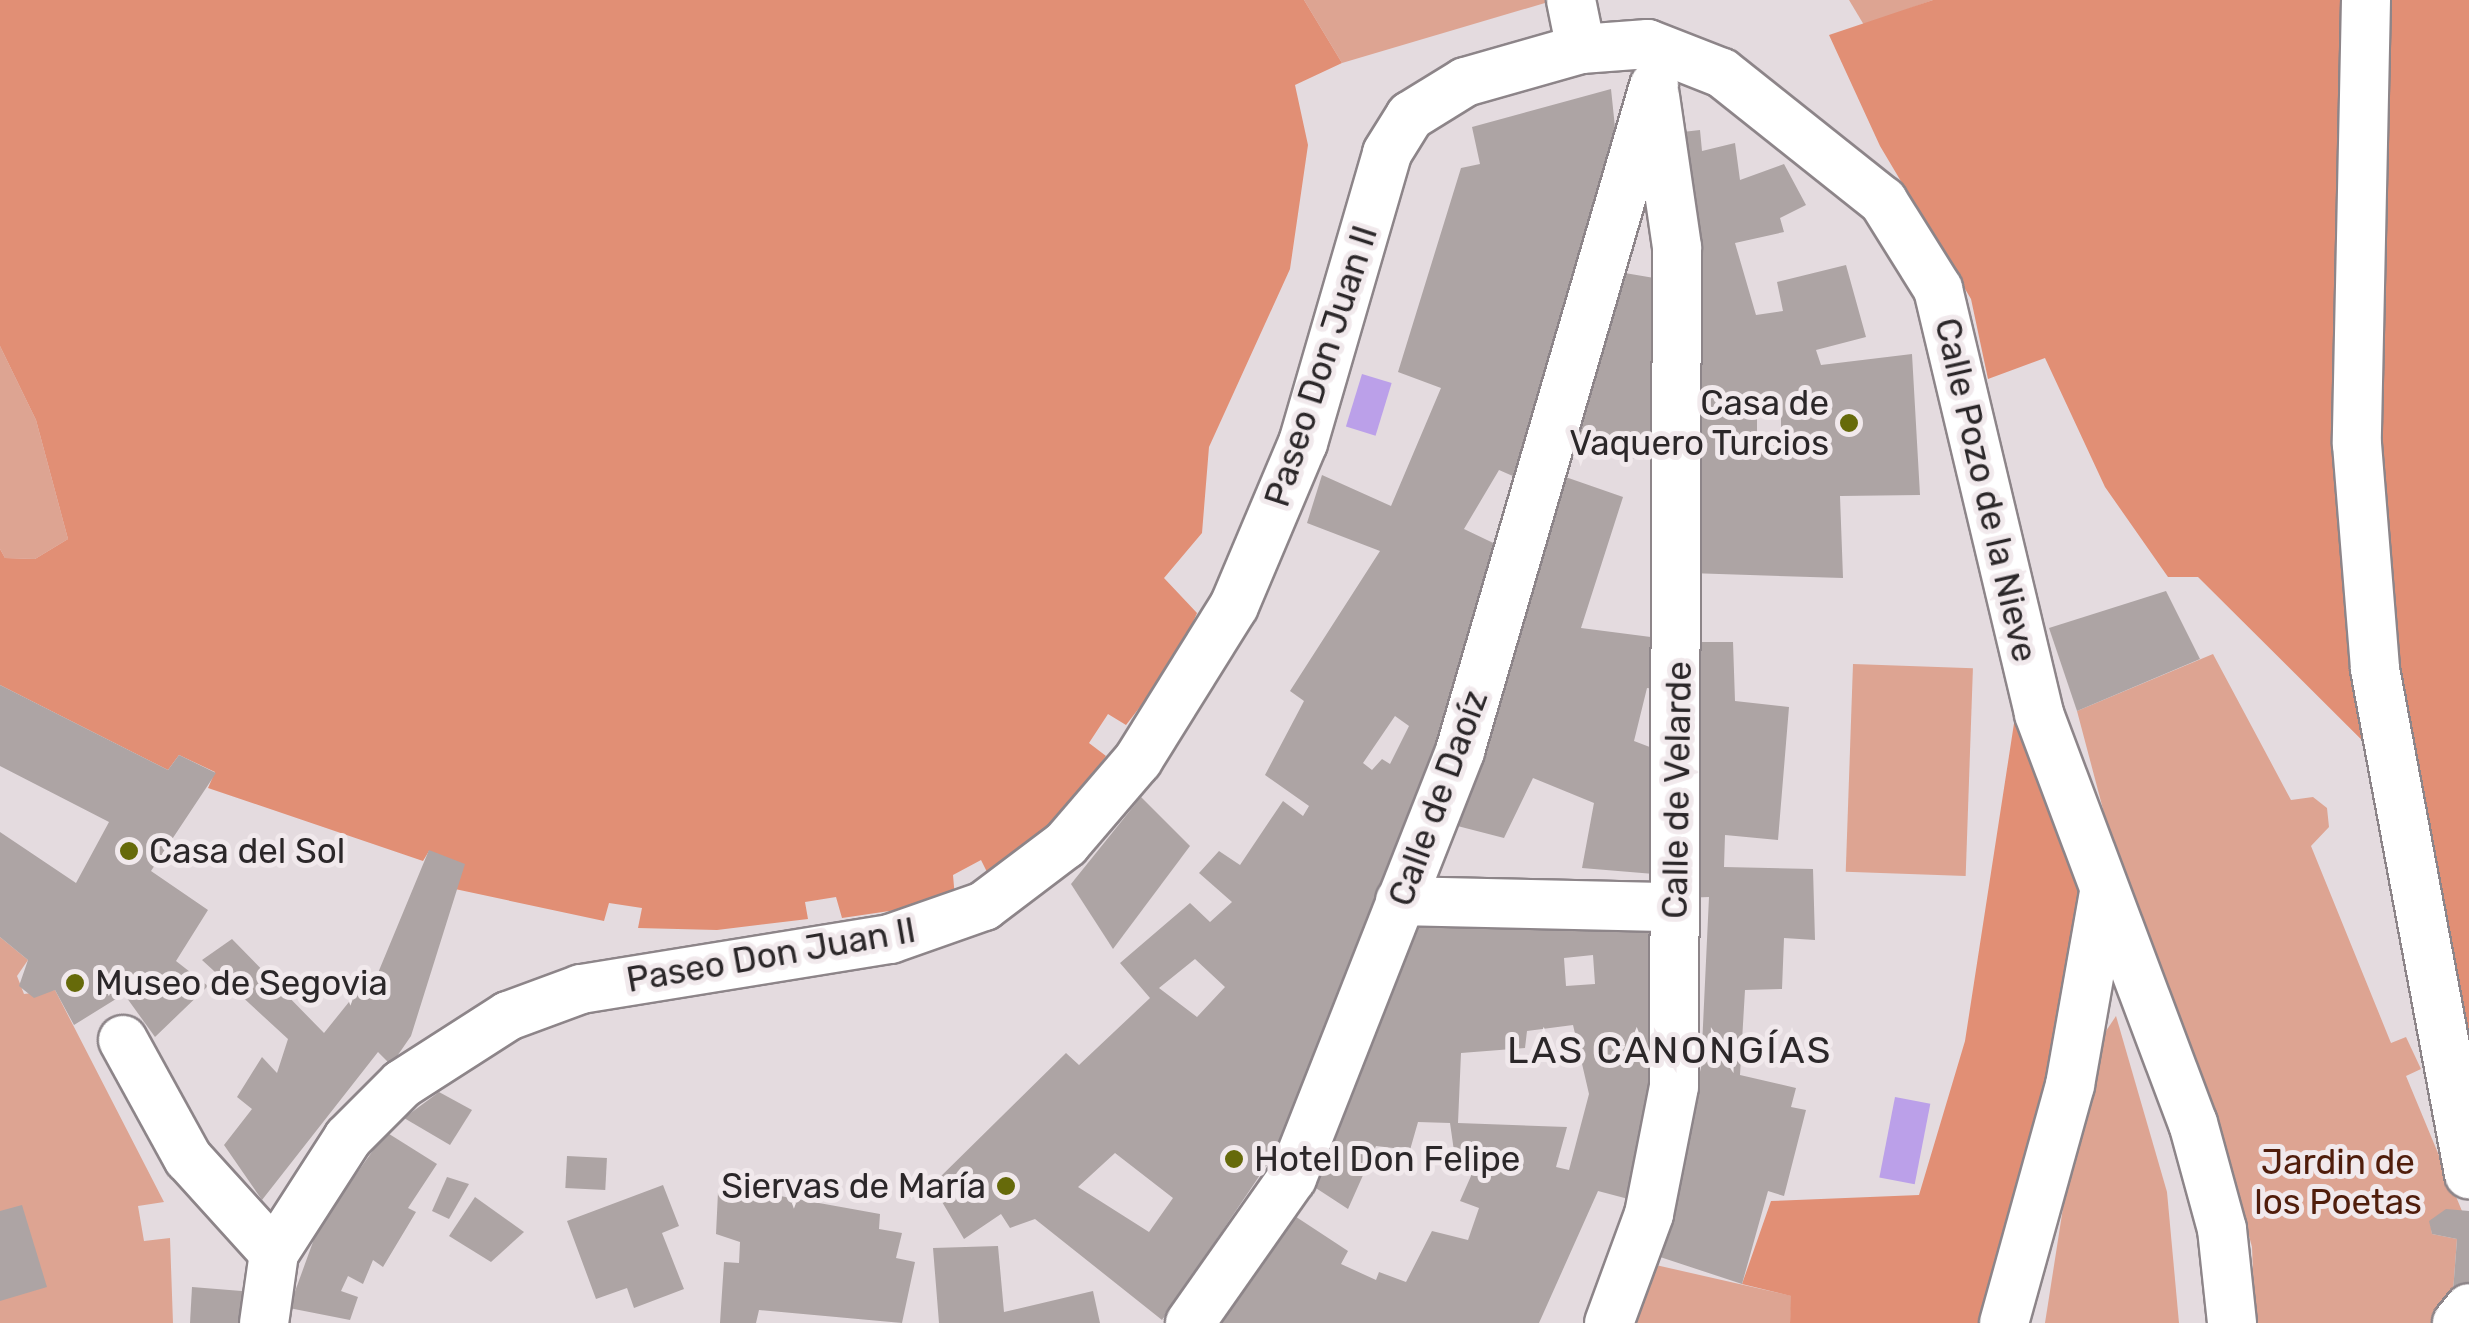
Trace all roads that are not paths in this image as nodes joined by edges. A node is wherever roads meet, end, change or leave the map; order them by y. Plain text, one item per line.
1 (1571, 0) edge
2 (2366, 0) edge
3 (1581, 49) junction
4 (1651, 65) junction
5 (2105, 888) junction
6 (1400, 901) junction
7 (1672, 907) junction
8 (122, 1040) dead end
9 (2469, 1174) edge
10 (274, 1254) junction
11 (2469, 1308) edge
12 (264, 1323) edge
13 (1190, 1323) edge
14 (1609, 1323) edge
15 (2004, 1323) edge
16 (2232, 1323) edge
17 (2457, 1323) edge

1 - 3 street
2 - 9 street
3 - 4 street, Paseo Don Juan II
3 - 10 street, Paseo Don Juan II
4 - 5 street, Calle Pozo de la Nieve
4 - 6 street, Calle de Daoíz
4 - 7 street, Calle de Velarde
5 - 15 street
5 - 16 street, Calle Pozo de la Nieve
6 - 7 street
6 - 13 street, Calle de Daoíz
7 - 14 street, Calle de Velarde
8 - 10 street
10 - 12 street
11 - 17 street

